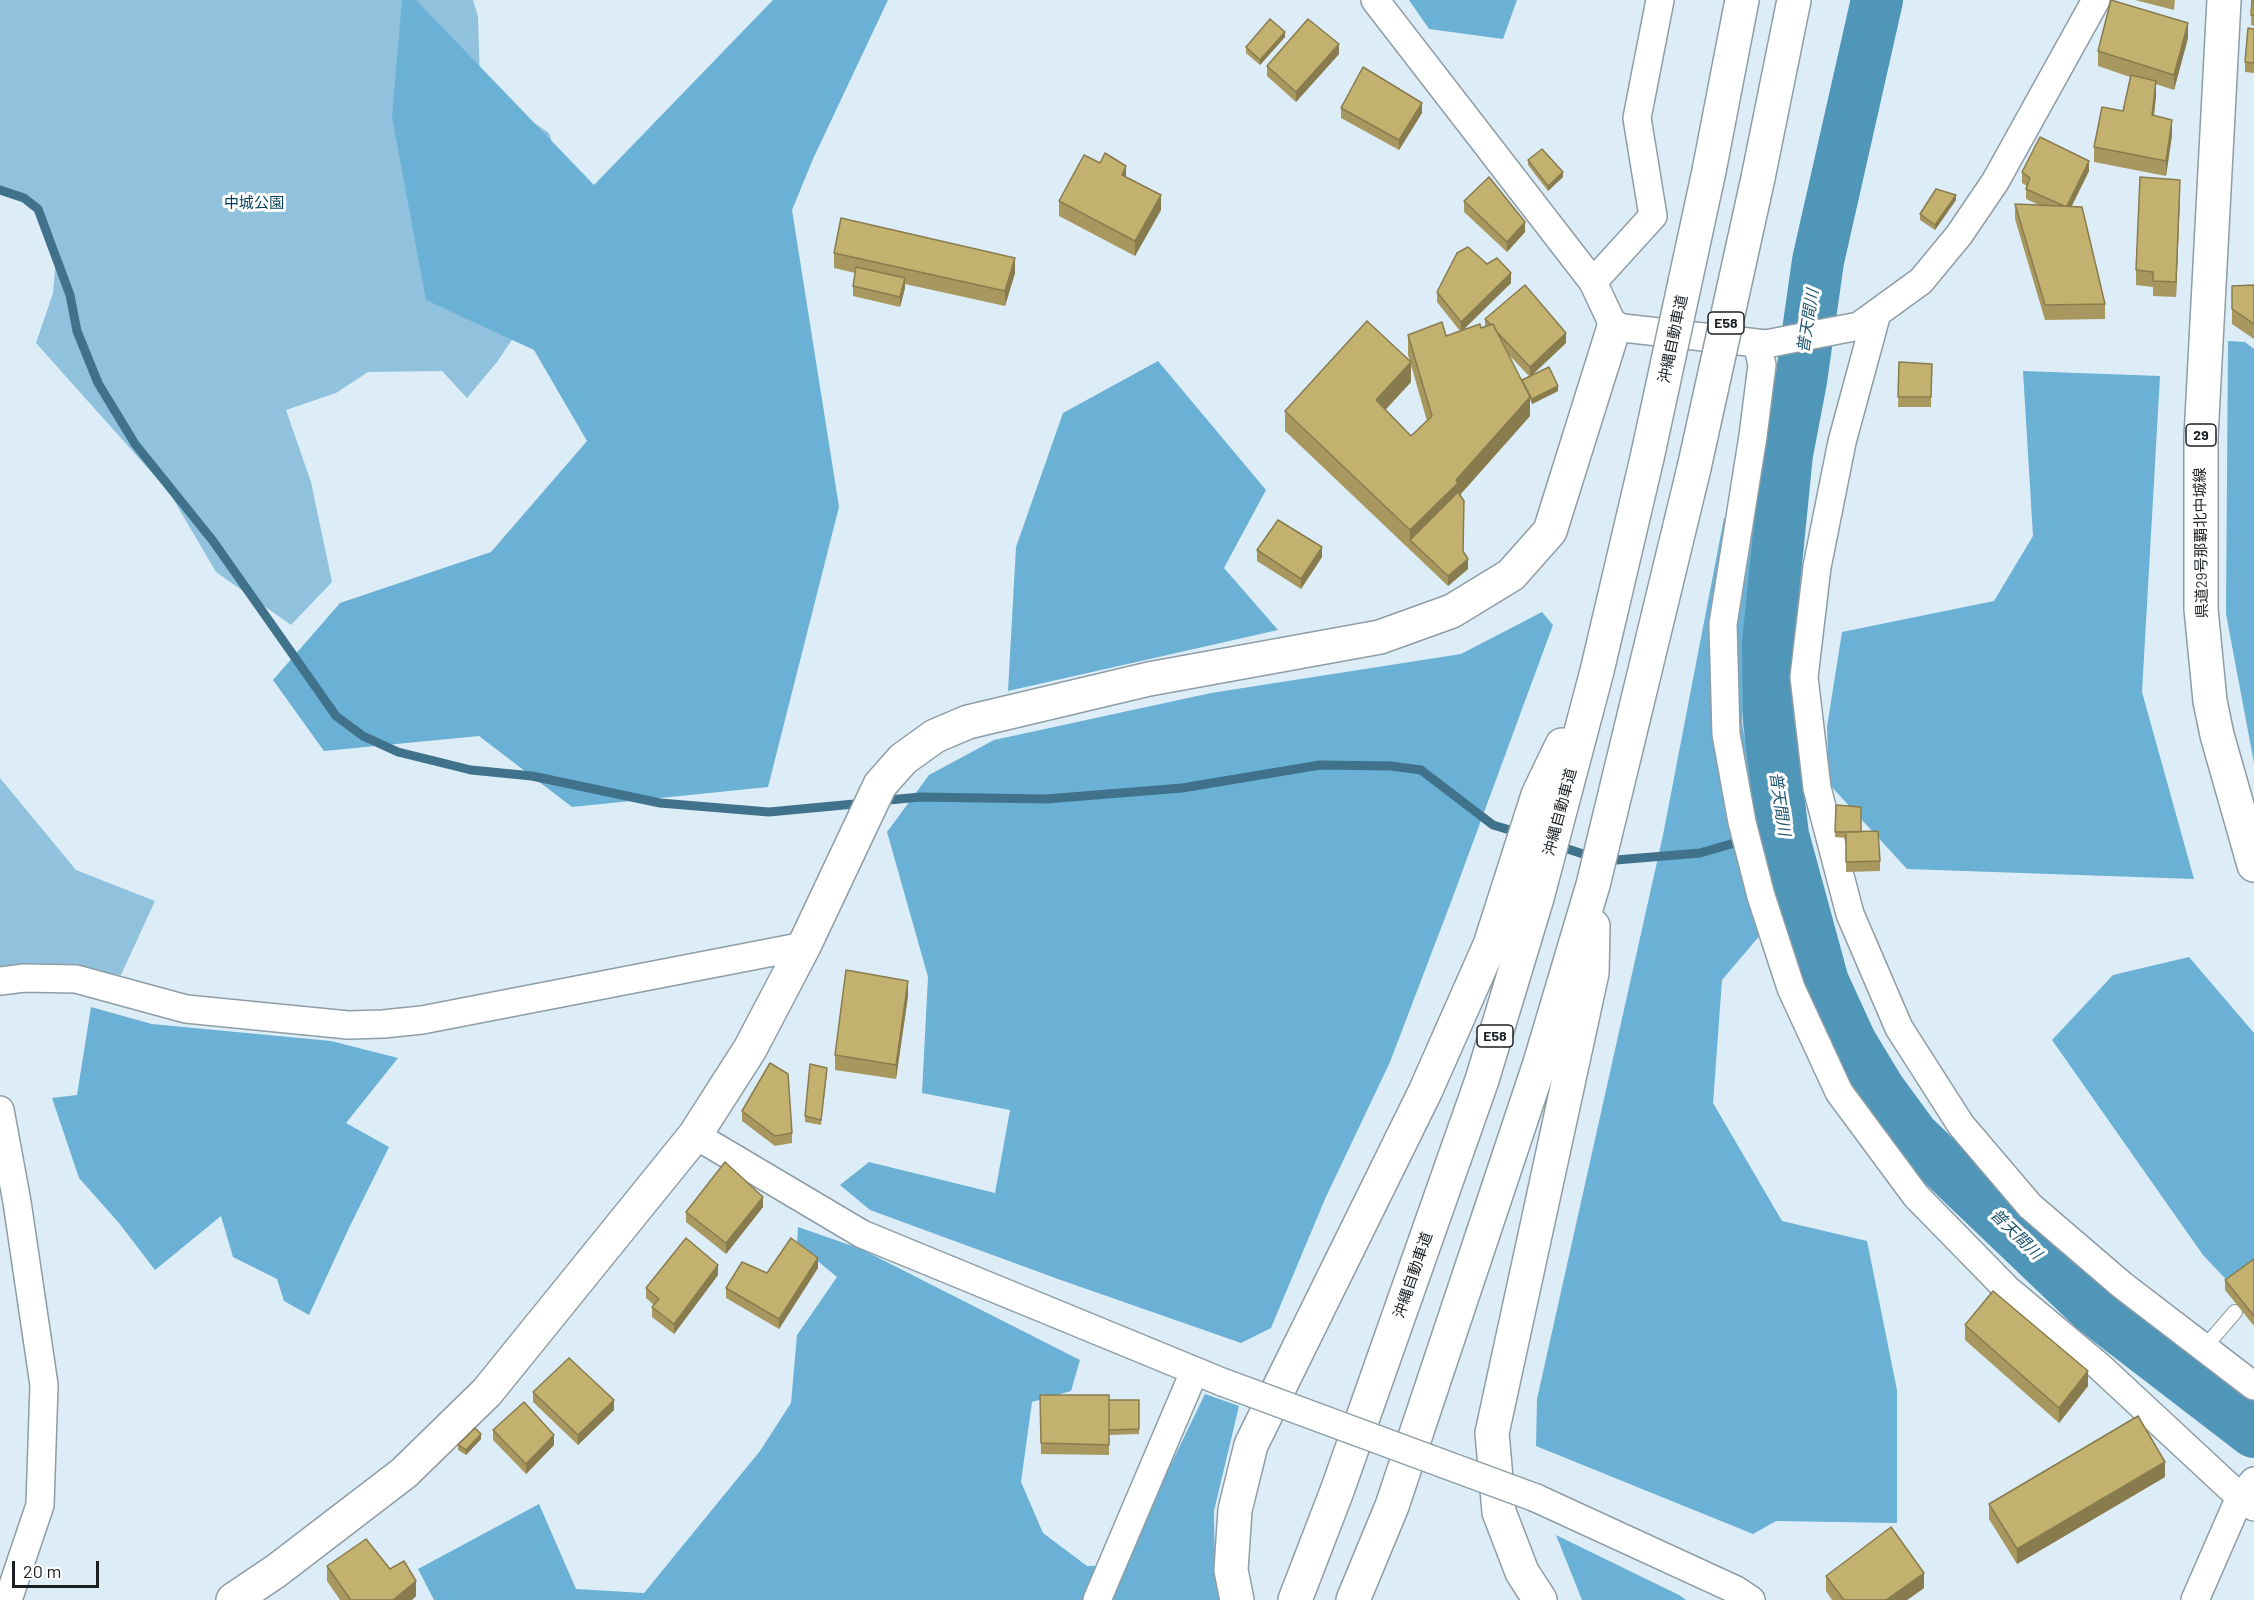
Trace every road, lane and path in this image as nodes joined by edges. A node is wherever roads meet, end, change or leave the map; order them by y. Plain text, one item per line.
1 (1376, 0) edge
2 (1660, 0) edge
3 (1742, 0) edge
4 (1794, 0) edge
5 (2096, 0) edge
6 (2224, 0) edge
7 (1593, 282) junction
8 (1868, 319) junction
9 (1614, 327) junction
10 (1762, 344) junction
11 (1597, 671) junction
12 (2254, 865) edge
13 (1593, 885) junction
14 (804, 946) junction
15 (0, 981) edge
16 (0, 1110) edge
17 (695, 1135) junction
18 (2235, 1312) dead end
19 (2204, 1348) junction
20 (1194, 1372) junction
21 (2254, 1386) edge
22 (2248, 1495) edge
23 (8, 1600) edge
24 (233, 1600) edge
25 (1097, 1600) edge
26 (1237, 1600) edge
27 (1295, 1600) edge
28 (1353, 1600) edge
29 (1540, 1600) edge
30 (1750, 1600) edge
31 (2195, 1600) edge

1 - 7 street
2 - 7 street
3 - 11 main road, 沖縄自動車道 / E58, bridge
4 - 13 main road, E58, bridge
5 - 8 street
6 - 12 main road, 県道29号那覇北中城線 / 29
7 - 9 street
8 - 10 street
8 - 19 street
9 - 10 street
9 - 14 main road
10 - 22 street
11 - 26 main road
11 - 27 main road, 沖縄自動車道 / E58
13 - 28 main road, E58
13 - 29 main road
14 - 15 street
14 - 17 main road
16 - 23 street
17 - 20 street
17 - 24 main road
18 - 19 lane
19 - 21 street
20 - 25 street
20 - 30 street, bridge
22 - 31 street

